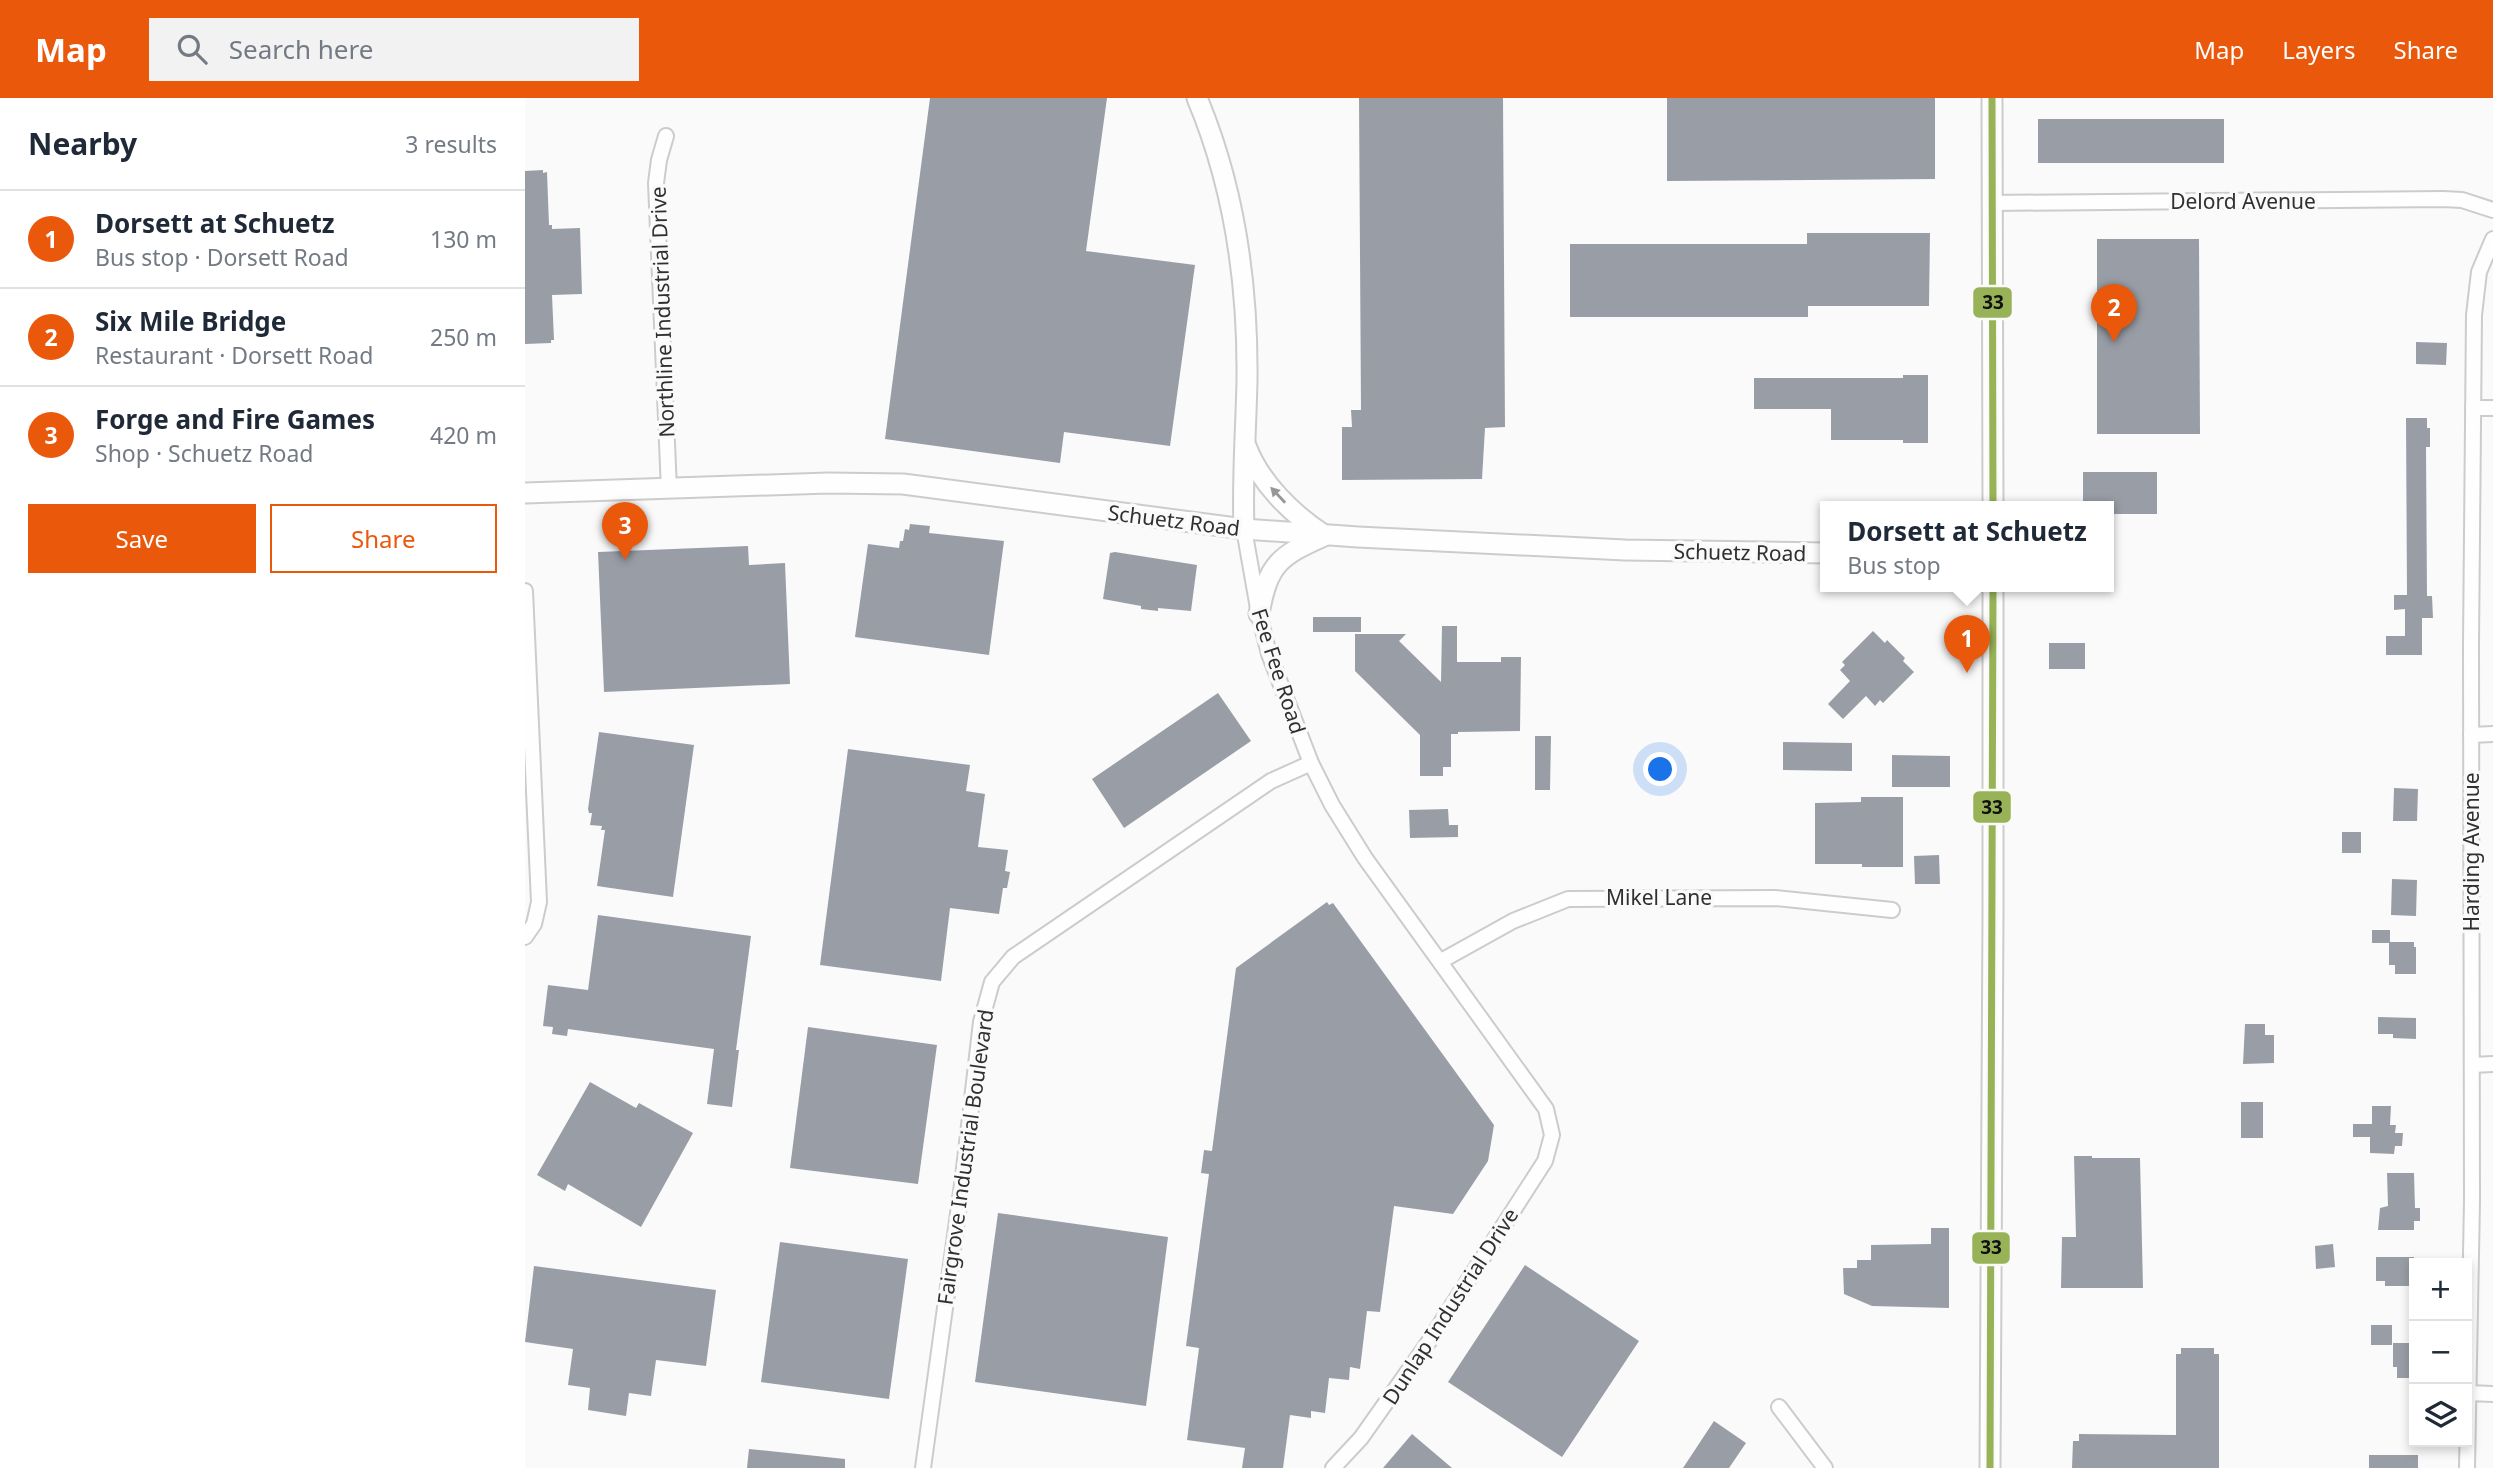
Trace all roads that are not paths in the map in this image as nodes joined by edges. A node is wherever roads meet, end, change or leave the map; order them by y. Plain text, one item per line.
1 (1197, 98) edge
2 (1992, 98) edge
3 (666, 136) dead end
4 (1991, 202) junction
5 (2493, 210) edge
6 (2493, 239) edge
7 (2473, 408) junction
8 (2493, 408) edge
9 (1245, 443) junction
10 (669, 490) junction
11 (525, 493) edge
12 (1993, 501) edge
13 (1244, 530) junction
14 (1325, 535) junction
15 (1820, 553) edge
16 (525, 591) edge
17 (1993, 592) edge
18 (1259, 614) junction
19 (2493, 734) edge
20 (2471, 735) junction
21 (1311, 762) junction
22 (1892, 910) dead end
23 (525, 937) edge
24 (1441, 961) junction
25 (2493, 1064) edge
26 (2472, 1065) junction
27 (1552, 1135) joint
28 (2468, 1384) edge
29 (2472, 1393) edge
30 (2493, 1394) edge
31 (1779, 1407) dead end
32 (2467, 1447) edge
33 (923, 1468) edge
34 (1333, 1468) edge
35 (1825, 1468) edge
36 (1990, 1468) edge
37 (2467, 1468) edge

1 - 9 main road, Fee Fee Road
2 - 4 main road
3 - 10 street, Northline Industrial Drive
4 - 5 street, Delord Avenue
4 - 12 main road
6 - 7 street, Harding Avenue
7 - 8 street
7 - 20 street, Harding Avenue
9 - 13 main road, Fee Fee Road
14 -> 9 main road
10 - 11 main road, Schuetz Road
10 - 13 main road, Schuetz Road
13 - 14 main road, Schuetz Road
13 - 18 street, Fee Fee Road
14 - 15 main road, Schuetz Road
14 - 18 main road
16 - 23 street
17 - 36 main road
18 - 21 street, Fee Fee Road
19 - 20 street
20 - 26 street, Harding Avenue
21 - 24 street, Fee Fee Road
21 - 33 street, Fairgrove Industrial Boulevard
22 - 24 street, Mikel Lane
24 - 27 street, Fee Fee Road
25 - 26 street
26 - 28 street, Harding Avenue
27 - 34 street, Dunlap Industrial Drive
29 - 30 street
31 - 35 street
32 - 37 street, Harding Avenue

